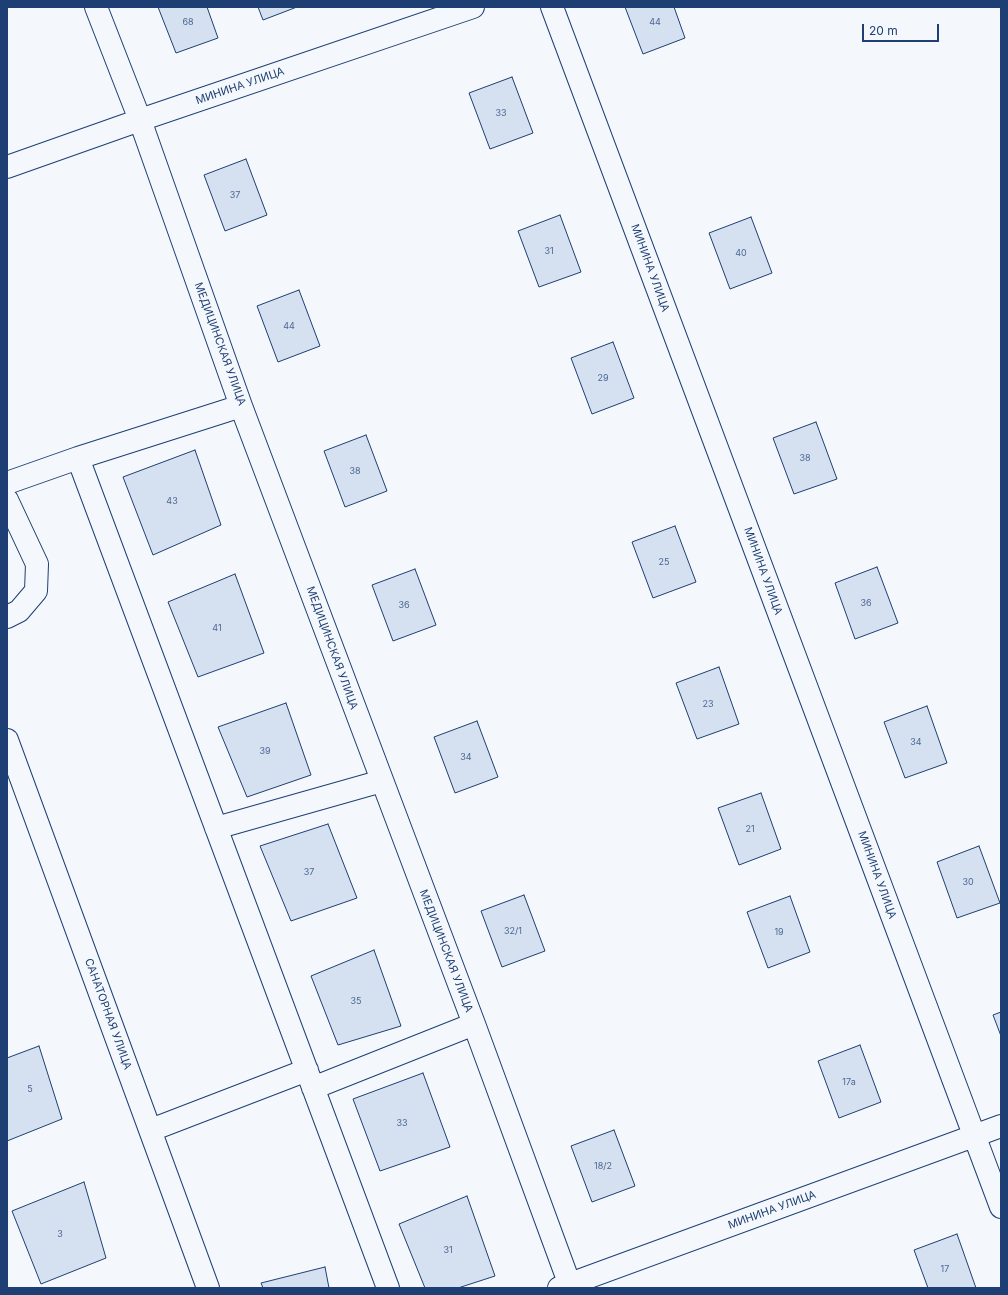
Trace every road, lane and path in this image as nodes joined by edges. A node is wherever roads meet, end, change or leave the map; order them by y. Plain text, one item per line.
1 (96, 7) edge
2 (473, 7) edge
3 (552, 7) edge
4 (140, 120) junction
5 (7, 167) edge
6 (241, 406) junction
7 (78, 458) junction
8 (7, 483) edge
9 (7, 500) edge
10 (7, 617) edge
11 (7, 740) edge
12 (382, 782) junction
13 (216, 828) junction
14 (474, 1024) junction
15 (310, 1079) junction
16 (1001, 1126) edge
17 (151, 1130) junction
18 (974, 1136) junction
19 (1001, 1207) edge
20 (566, 1287) edge
21 (208, 1288) edge
22 (388, 1288) edge

1 - 4 street, МЕДИЦИНСКАЯ УЛИЦА
2 - 4 street, МИНИНА УЛИЦА
3 - 18 street, МИНИНА УЛИЦА
4 - 5 street, МИНИНА УЛИЦА
4 - 6 street, МЕДИЦИНСКАЯ УЛИЦА
6 - 7 street
6 - 12 street, МЕДИЦИНСКАЯ УЛИЦА
7 - 8 street
7 - 13 street
9 - 10 street
11 - 17 street, САНАТОРНАЯ УЛИЦА
12 - 13 street
12 - 14 street, МЕДИЦИНСКАЯ УЛИЦА
13 - 15 street
14 - 15 street
14 - 20 street, МЕДИЦИНСКАЯ УЛИЦА
15 - 17 street
15 - 22 street
16 - 18 street, МИНИНА УЛИЦА
17 - 21 street, САНАТОРНАЯ УЛИЦА
18 - 19 street
18 - 20 street, МИНИНА УЛИЦА

